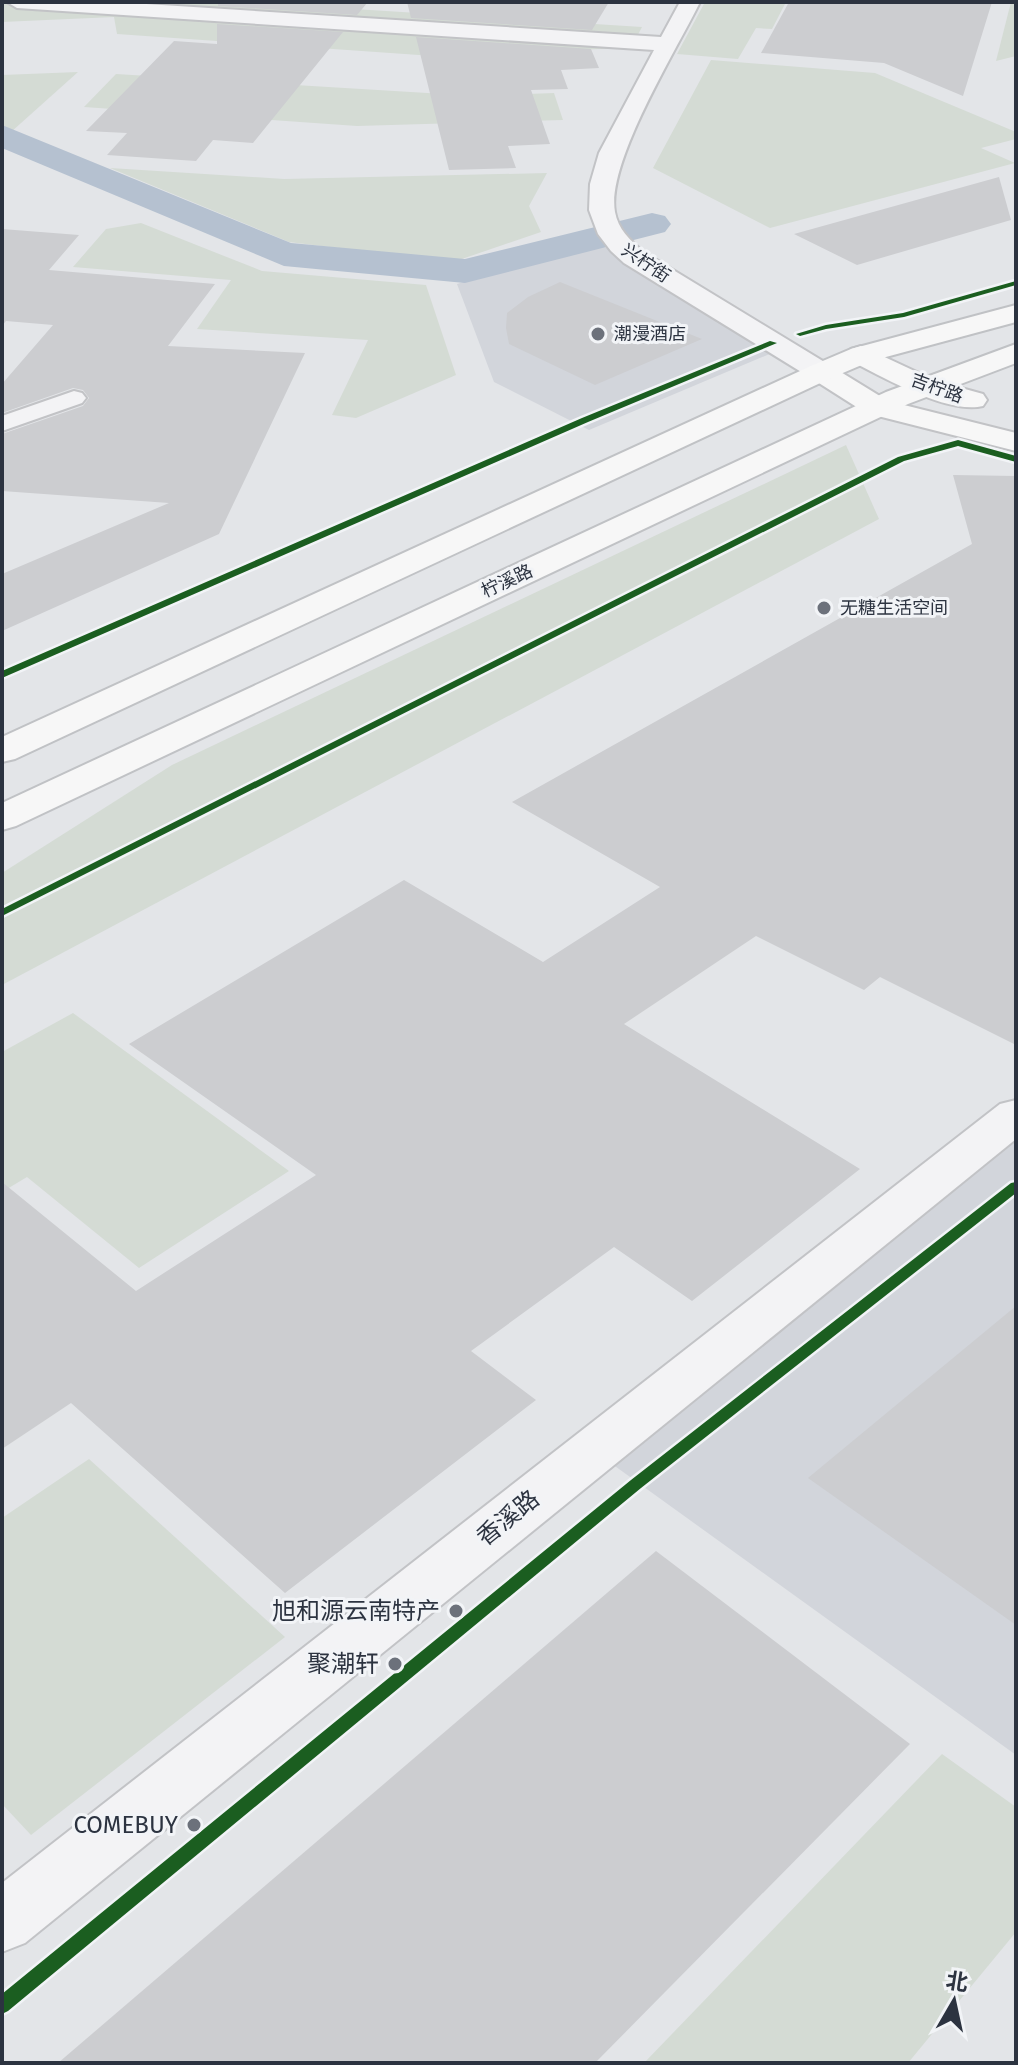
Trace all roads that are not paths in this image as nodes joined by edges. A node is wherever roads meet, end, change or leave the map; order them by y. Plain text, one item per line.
1 (17, 2) edge
2 (690, 2) edge
3 (668, 44) junction
4 (1016, 313) edge
5 (737, 322) junction
6 (1016, 353) edge
7 (861, 355) junction
8 (821, 372) junction
9 (926, 387) junction
10 (74, 398) dead end
11 (877, 407) junction
12 (1016, 414) edge
13 (2, 424) edge
14 (1016, 442) edge
15 (457, 542) junction
16 (522, 574) junction
17 (2, 751) edge
18 (2, 818) edge
19 (1016, 1115) edge
20 (2, 1922) edge

1 - 3 street
2 - 3 street, 兴柠街
3 - 5 street, 兴柠街
4 - 7 main road
5 - 7 street
5 - 8 street, 兴柠街
6 - 9 main road, 柠溪路
7 - 8 main road
7 - 9 main road, 吉柠路
8 - 11 main road
8 - 15 main road
9 - 11 main road, 柠溪路
9 - 12 main road, 吉柠路
10 - 13 lane
11 - 14 main road
11 - 16 main road, 柠溪路
15 - 16 main road
15 - 17 main road
16 - 18 main road, 柠溪路
19 - 20 street, 香溪路

